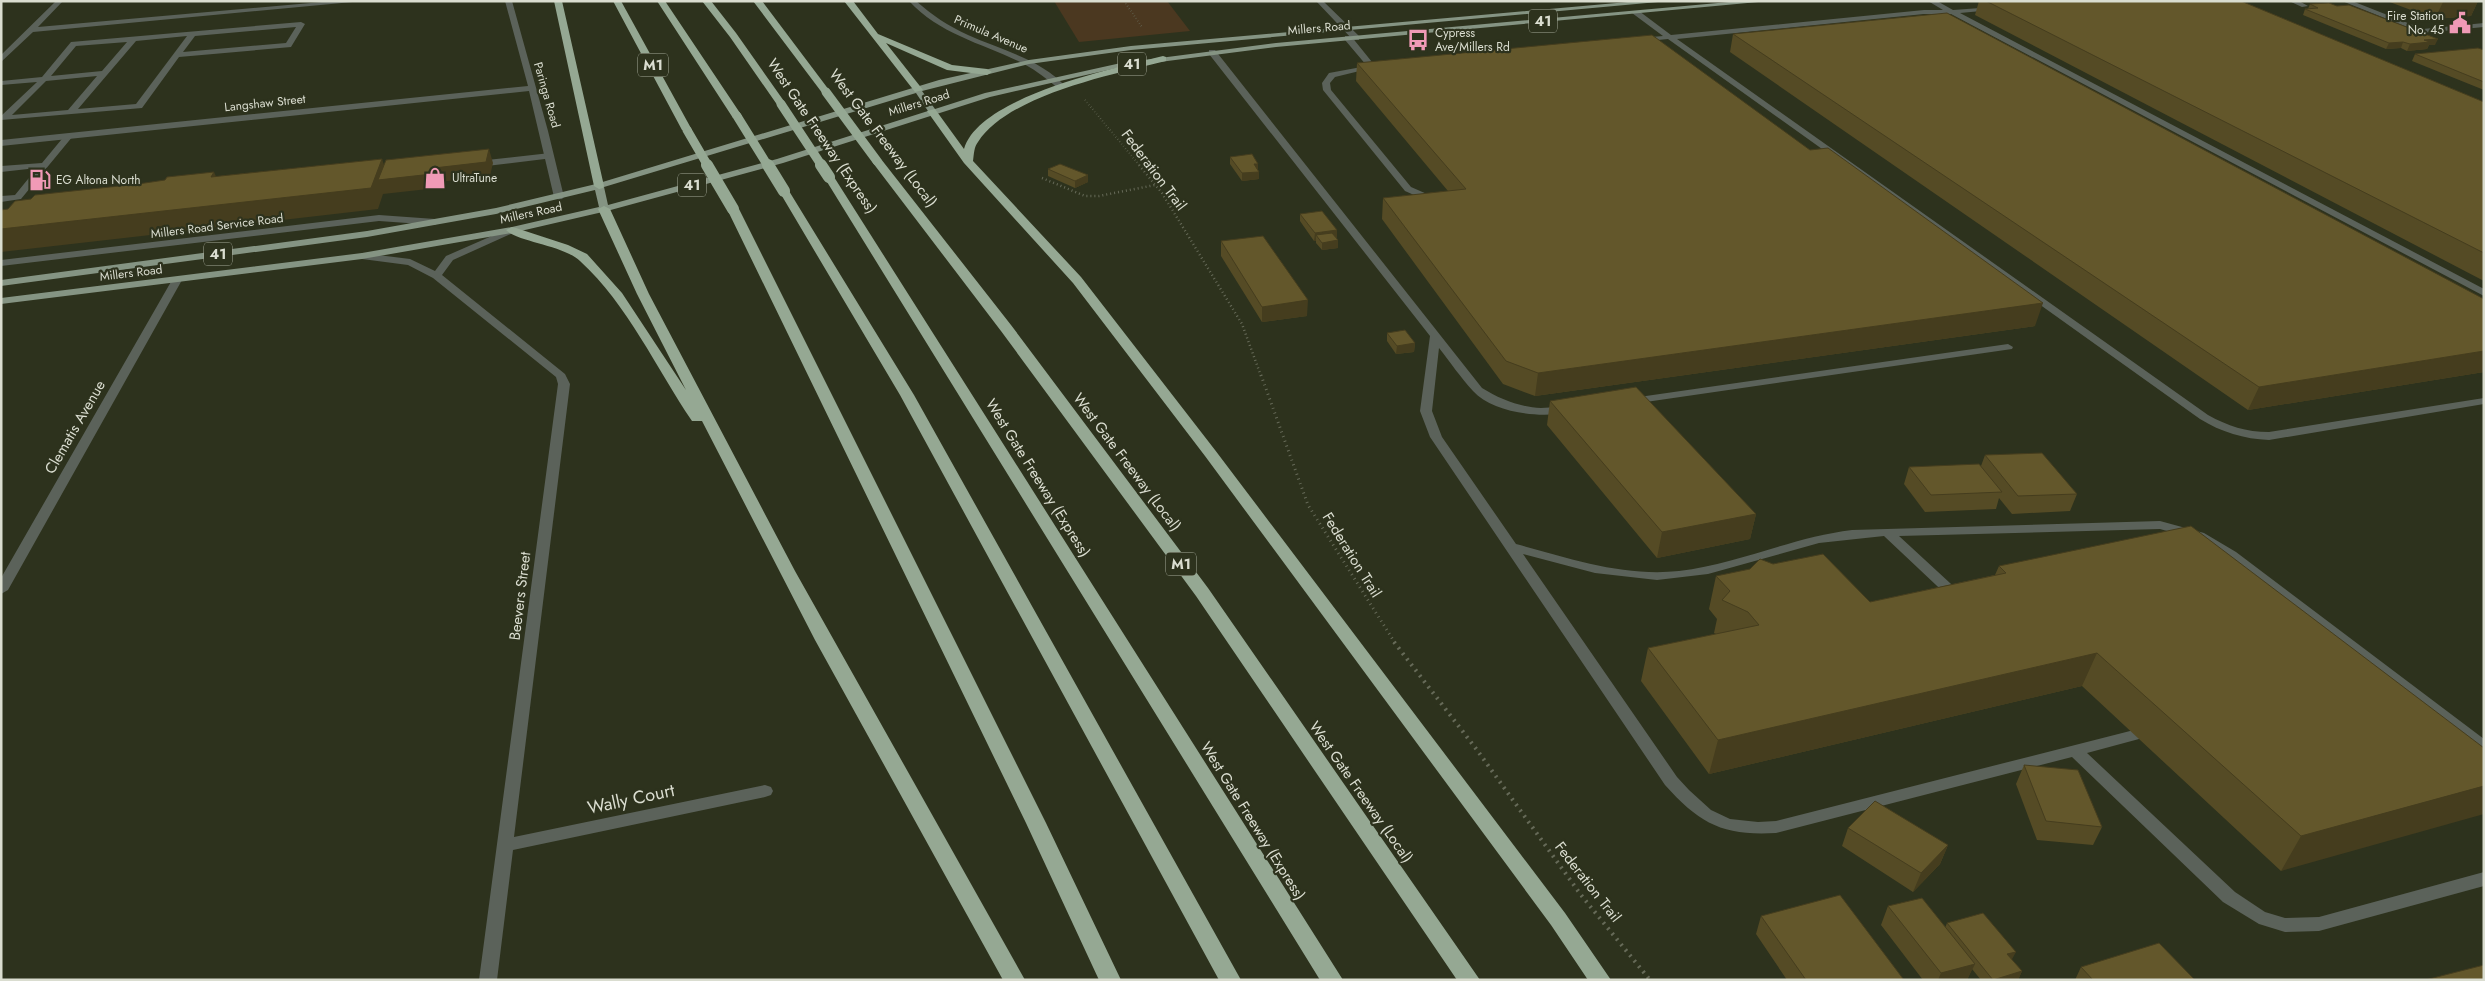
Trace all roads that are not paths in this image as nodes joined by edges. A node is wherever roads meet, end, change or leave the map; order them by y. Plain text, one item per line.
1 (60, 1) edge
2 (360, 1) edge
3 (508, 1) edge
4 (558, 1) edge
5 (617, 1) edge
6 (661, 1) edge
7 (706, 1) edge
8 (756, 1) edge
9 (848, 1) edge
10 (912, 1) edge
11 (1319, 1) edge
12 (1666, 1) edge
13 (1766, 1) edge
14 (1931, 1) edge
15 (2292, 1) edge
16 (2345, 1) edge
17 (2304, 6) dead end
18 (2000, 8) edge
19 (1952, 12) junction
20 (1636, 13) junction
21 (2484, 25) edge
22 (1349, 29) junction
23 (31, 30) junction
24 (193, 34) junction
25 (876, 36) junction
26 (1670, 37) junction
27 (134, 38) junction
28 (1348, 38) junction
29 (1356, 38) junction
30 (1631, 41) edge
31 (1212, 52) junction
32 (176, 55) junction
33 (1163, 59) junction
34 (1, 60) edge
35 (1029, 62) junction
36 (987, 72) junction
37 (104, 73) junction
38 (44, 79) junction
39 (1053, 79) junction
40 (1, 83) edge
41 (1062, 87) junction
42 (532, 88) junction
43 (918, 90) junction
44 (932, 111) junction
45 (71, 112) junction
46 (70, 136) junction
47 (1, 142) edge
48 (1834, 153) junction
49 (1816, 155) edge
50 (550, 156) junction
51 (968, 161) junction
52 (44, 165) junction
53 (466, 165) edge
54 (1, 170) edge
55 (599, 186) junction
56 (559, 196) junction
57 (1445, 197) edge
58 (1, 198) edge
59 (604, 209) junction
60 (435, 222) junction
61 (512, 230) junction
62 (362, 256) junction
63 (1, 263) edge
64 (437, 276) junction
65 (177, 280) junction
66 (1, 283) edge
67 (2484, 293) edge
68 (1, 301) edge
69 (1435, 338) junction
70 (2008, 347) dead end
71 (2484, 402) edge
72 (1616, 403) edge
73 (1579, 408) edge
74 (742, 486) junction
75 (1887, 532) junction
76 (1513, 548) junction
77 (1, 590) edge
78 (1960, 599) edge
79 (2389, 674) junction
80 (2372, 678) edge
81 (2134, 735) dead end
82 (2484, 747) edge
83 (2075, 751) junction
84 (764, 791) dead end
85 (505, 845) junction
86 (2484, 879) edge
87 (488, 980) edge
88 (1014, 980) edge
89 (1110, 980) edge
90 (1230, 980) edge
91 (1332, 980) edge
92 (1469, 980) edge
93 (1600, 980) edge

1 - 23 street
2 - 23 street
3 - 42 street, Paringa Road
4 - 55 highway
5 - 89 highway, M1, bridge
6 - 90 highway, bridge
7 - 91 highway, West Gate Freeway (Express), bridge
8 - 92 highway, West Gate Freeway (Local) / M1, bridge
9 - 25 highway
10 - 35 street, Primula Avenue
11 - 22 street
12 - 22 main road, Millers Road / 41
13 - 20 main road, Millers Road / 41
14 - 19 street
15 - 17 street
16 - 21 street
18 - 19 street
19 - 26 street
19 - 67 street
20 - 26 street
20 - 29 main road, Millers Road / 41
22 - 29 street
22 - 35 main road, Millers Road / 41
23 - 34 street
24 - 27 street
24 - 32 street
24 - 32 street
25 - 36 highway
25 - 43 highway
26 - 30 street
26 - 48 street
27 - 37 street
27 - 38 street
28 - 29 main road, Millers Road / 41
28 - 31 main road, Millers Road / 41
28 - 57 street
31 - 33 main road, Millers Road / 41
31 - 69 street
32 - 45 street
33 - 39 main road, Millers Road / 41
33 - 41 highway
35 - 36 main road, Millers Road / 41
35 - 39 street, Primula Avenue
36 - 43 main road, Millers Road / 41
37 - 38 street
37 - 45 street
38 - 40 street
38 - 45 street
39 - 41 street, Primula Avenue
39 - 44 main road, Millers Road / 41
41 - 51 highway
42 - 46 street, Langshaw Street
42 - 50 street, Paringa Road
43 - 44 main road
43 - 55 main road, Millers Road / 41
44 - 51 highway
44 - 59 main road, Millers Road / 41
46 - 47 street, Langshaw Street
46 - 52 street
48 - 49 street
48 - 71 street
50 - 53 street
50 - 56 street, Paringa Road
51 - 93 highway
52 - 54 street
52 - 58 street
55 - 56 main road, Millers Road / 41
55 - 59 main road
56 - 60 main road, Millers Road / 41
59 - 61 main road, Millers Road / 41
59 - 74 highway
60 - 63 street, Millers Road Service Road
60 - 66 main road, Millers Road / 41
61 - 62 main road, Millers Road / 41
61 - 64 street
61 - 74 highway
62 - 64 street, Beevers Street
62 - 65 main road, Millers Road / 41
64 - 85 street, Beevers Street
65 - 68 main road, Millers Road / 41
65 - 77 street, Clematis Avenue
69 - 73 street
69 - 76 street
70 - 72 street
74 - 88 highway
75 - 76 street
75 - 78 street
75 - 79 street
76 - 83 street
79 - 80 street
79 - 82 street
81 - 83 street
83 - 86 street
84 - 85 street, Wally Court
85 - 87 street, Beevers Street

